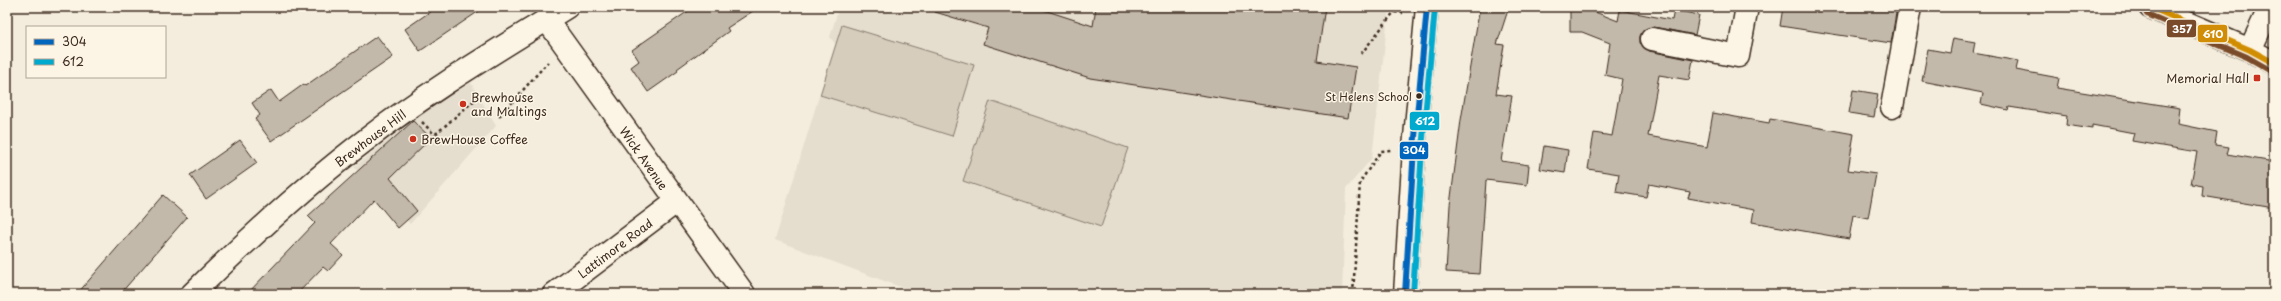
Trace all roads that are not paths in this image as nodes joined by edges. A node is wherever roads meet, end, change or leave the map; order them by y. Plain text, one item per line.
1 (567, 7) edge
2 (1747, 7) edge
3 (1910, 7) edge
4 (2150, 7) edge
5 (2270, 7) edge
6 (1417, 10) edge
7 (547, 20) junction
8 (1652, 39) dead end
9 (2250, 50) junction
10 (2274, 63) edge
11 (1892, 107) dead end
12 (676, 202) junction
13 (192, 294) edge
14 (554, 294) edge
15 (744, 294) edge
16 (1405, 294) edge

1 - 7 street, Brewhouse Hill
2 - 8 street
3 - 11 street
4 - 9 street
5 - 9 street
6 - 16 street
7 - 12 street, Wick Avenue
7 - 13 street, Brewhouse Hill
9 - 10 street
12 - 14 street, Lattimore Road
12 - 15 street, Wick Avenue

